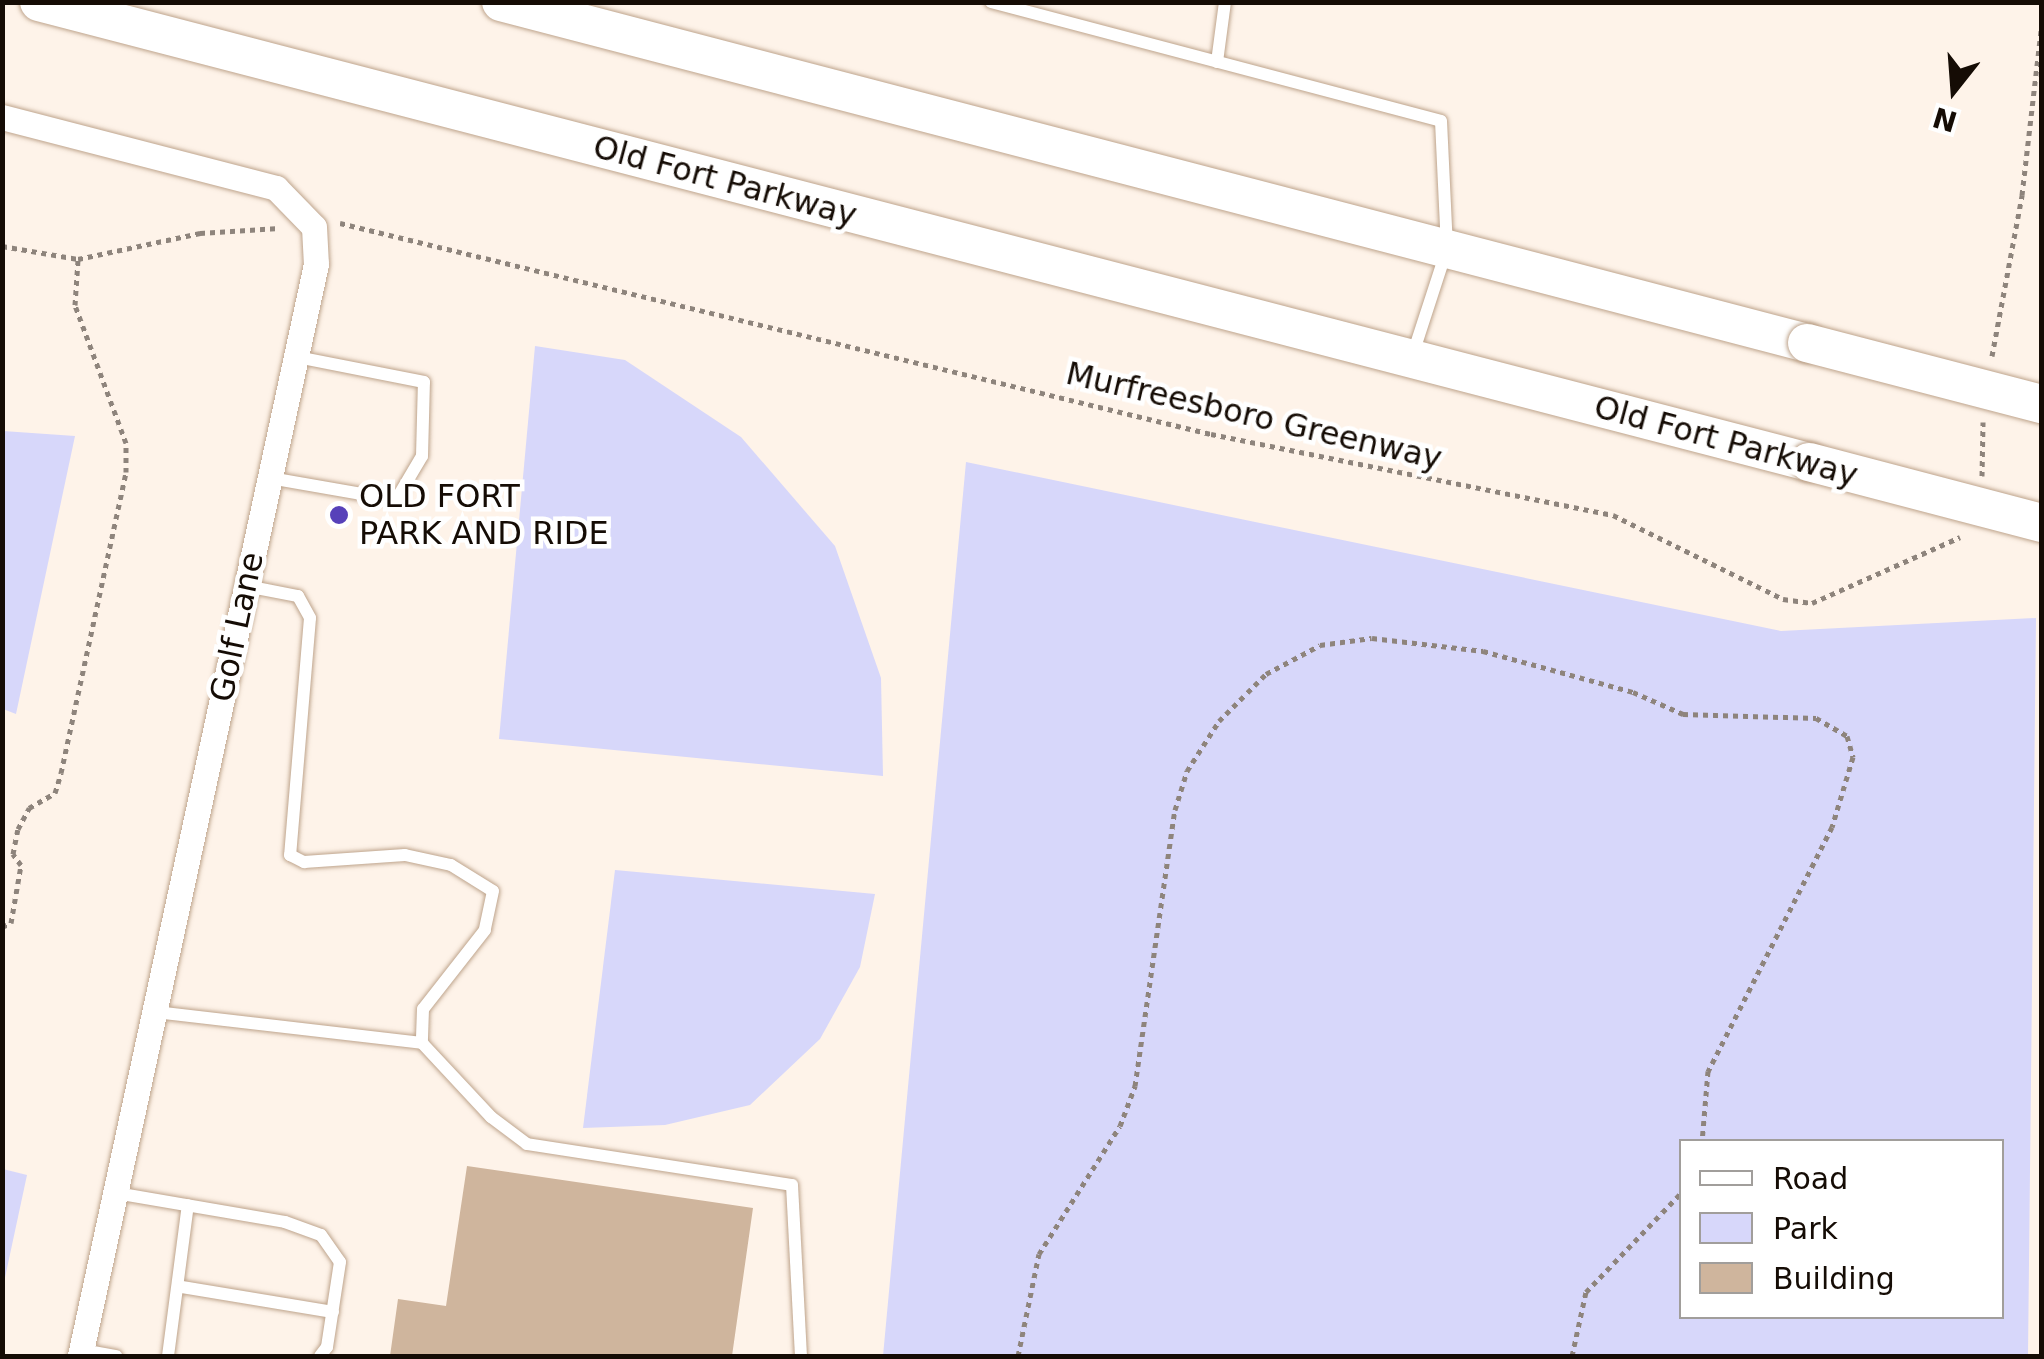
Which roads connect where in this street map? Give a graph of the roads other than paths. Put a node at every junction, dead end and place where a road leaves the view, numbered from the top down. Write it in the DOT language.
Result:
graph roads {
  1 [pos="39,2"];
  2 [pos="500,2"];
  3 [pos="991,2"];
  4 [pos="1225,2"];
  5 [pos="1217,62"];
  6 [pos="2,117"];
  7 [pos="1446,250"];
  8 [pos="296,357"];
  9 [pos="1411,359"];
  10 [pos="2042,404"];
  11 [pos="270,478"];
  12 [pos="2042,522"];
  13 [pos="246,586"];
  14 [pos="155,1012"];
  15 [pos="422,1043"];
  16 [pos="116,1192"];
  17 [pos="188,1205"];
  18 [pos="182,1287"];
  19 [pos="332,1312"];
  20 [pos="81,1354"];
  21 [pos="116,1356"];
  22 [pos="168,1356"];
  23 [pos="320,1356"];
  24 [pos="801,1356"];
  1 -- 9 [label="main road, Old Fort Parkway"];
  2 -- 7 [label="main road"];
  3 -- 5 [label="lane"];
  4 -- 5 [label="lane"];
  5 -- 7 [label="lane"];
  6 -- 8 [label="street, Golf Lane"];
  7 -- 9 [label="lane"];
  7 -- 10 [label="main road, bridge"];
  8 -- 11 [label="street, Golf Lane"];
  8 -- 11 [label="lane"];
  9 -- 12 [label="main road, Old Fort Parkway, bridge"];
  11 -- 13 [label="street, Golf Lane"];
  13 -- 14 [label="street, Golf Lane"];
  13 -- 15 [label="lane"];
  14 -- 15 [label="lane"];
  14 -- 16 [label="street, Golf Lane"];
  15 -- 24 [label="lane"];
  16 -- 17 [label="lane"];
  16 -- 20 [label="street, Golf Lane"];
  17 -- 18 [label="lane"];
  17 -- 19 [label="lane"];
  18 -- 19 [label="lane"];
  18 -- 22 [label="lane"];
  19 -- 23 [label="lane"];
  20 -- 21 [label="lane"];
}
